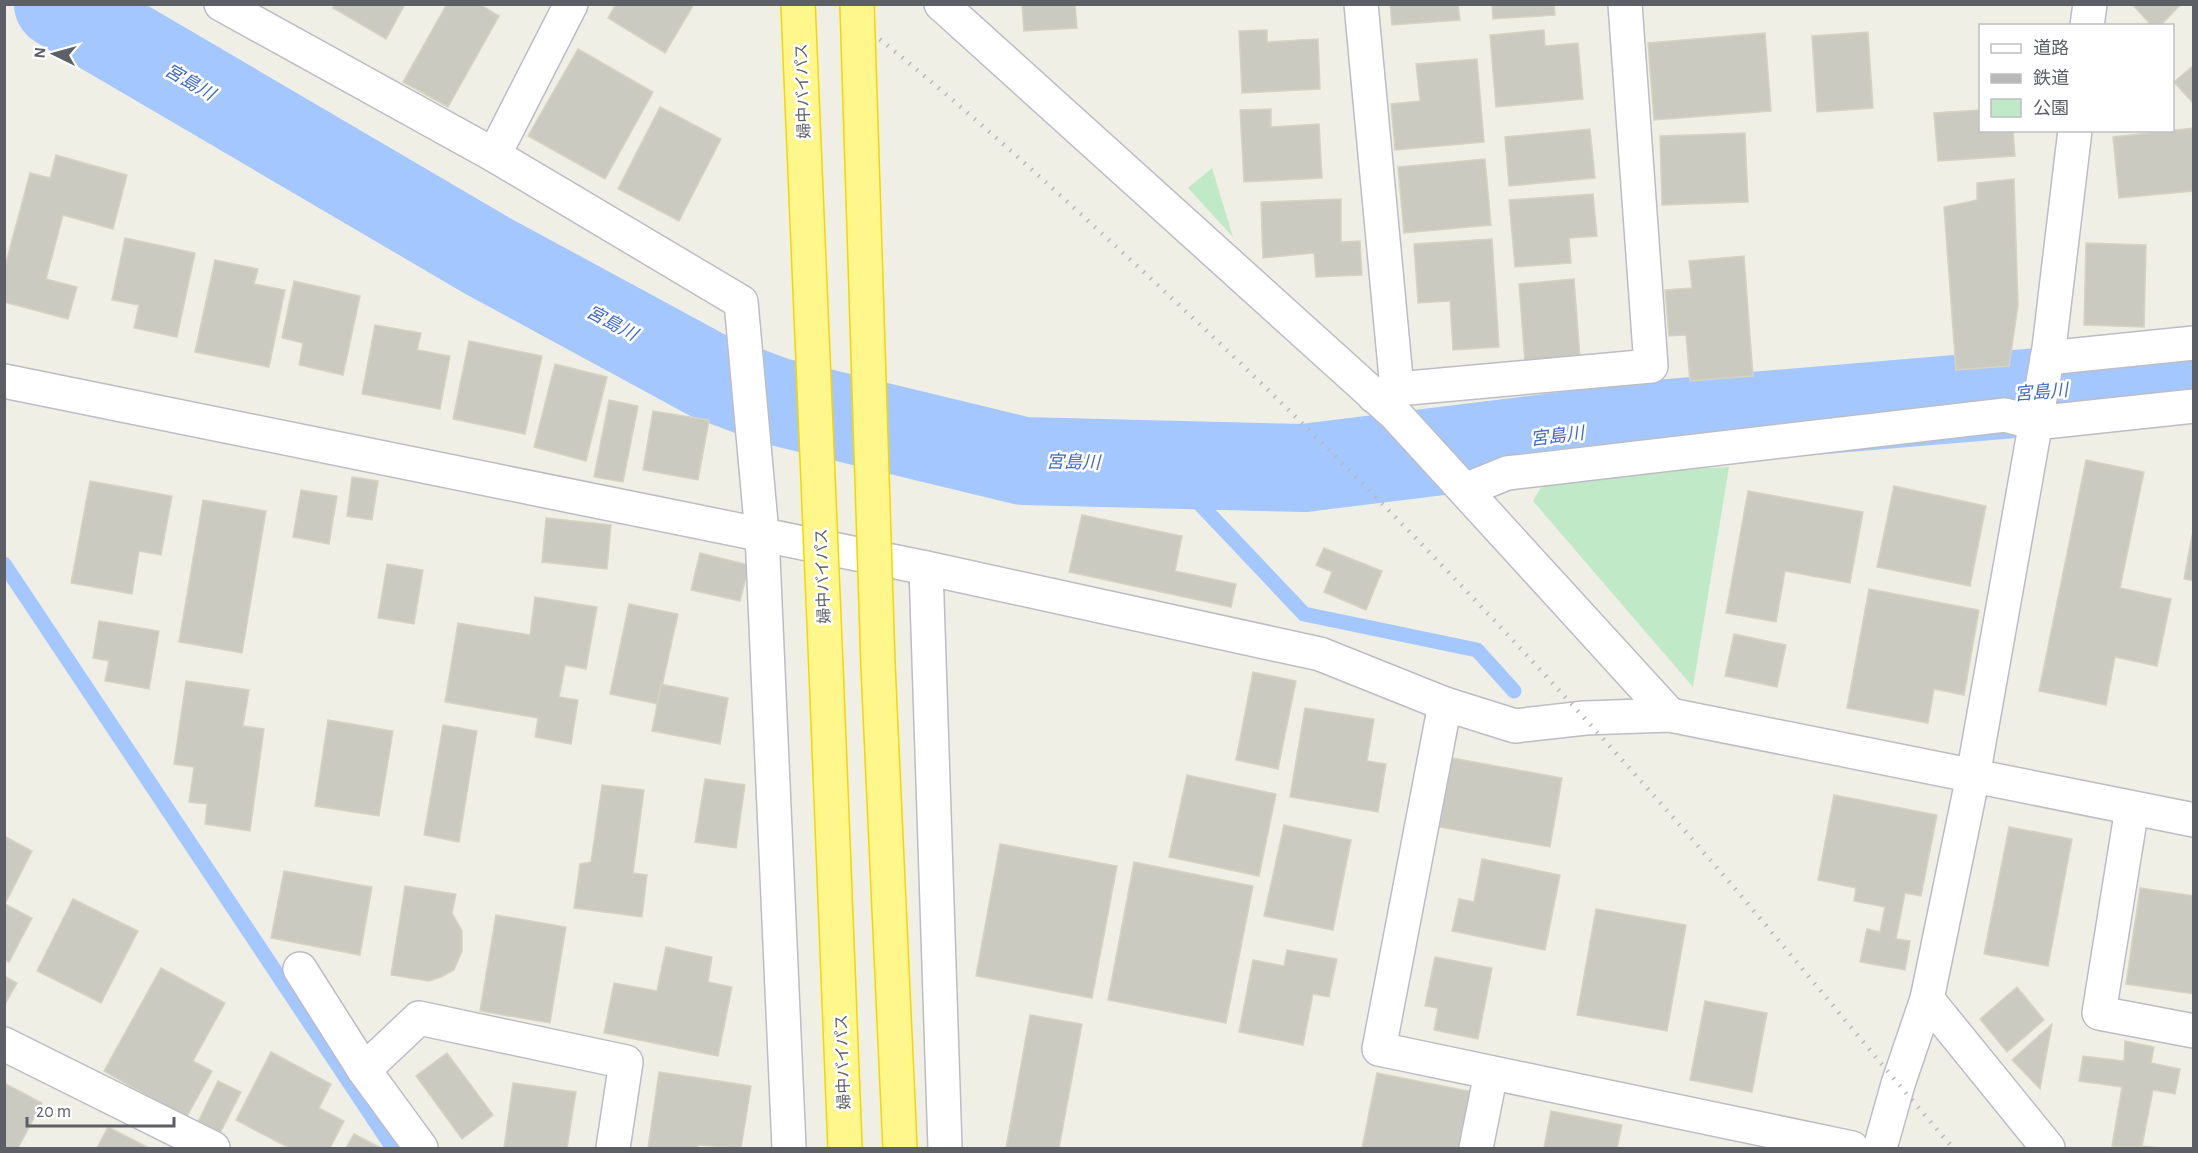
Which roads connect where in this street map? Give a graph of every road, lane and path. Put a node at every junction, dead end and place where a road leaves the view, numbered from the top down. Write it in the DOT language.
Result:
graph roads {
  1 [pos="221,4"];
  2 [pos="571,4"];
  3 [pos="798,4"];
  4 [pos="857,4"];
  5 [pos="941,4"];
  6 [pos="1361,4"];
  7 [pos="1625,4"];
  8 [pos="2090,4"];
  9 [pos="2087,24"];
  10 [pos="2075,132"];
  11 [pos="494,155"];
  12 [pos="2193,344"];
  13 [pos="2047,358"];
  14 [pos="4,381"];
  15 [pos="1389,400"];
  16 [pos="2193,406"];
  17 [pos="2035,423"];
  18 [pos="1456,480"];
  19 [pos="762,534"];
  20 [pos="926,567"];
  21 [pos="1445,704"];
  22 [pos="1670,716"];
  23 [pos="1973,776"];
  24 [pos="2132,808"];
  25 [pos="2193,820"];
  26 [pos="300,969"];
  27 [pos="1927,999"];
  28 [pos="2193,1032"];
  29 [pos="4,1044"];
  30 [pos="364,1070"];
  31 [pos="1491,1073"];
  32 [pos="213,1149"];
  33 [pos="421,1149"];
  34 [pos="613,1149"];
  35 [pos="789,1149"];
  36 [pos="845,1149"];
  37 [pos="900,1149"];
  38 [pos="945,1149"];
  39 [pos="1476,1149"];
  40 [pos="1852,1149"];
  41 [pos="1880,1149"];
  42 [pos="2048,1149"];
  1 -- 11 [label="street"];
  2 -- 11 [label="street"];
  3 -- 36 [label="highway, 婦中バイパス, bridge"];
  4 -- 37 [label="highway, bridge"];
  5 -- 15 [label="street"];
  6 -- 15 [label="street"];
  7 -- 15 [label="street"];
  8 -- 9 [label="street"];
  10 -- 13 [label="street"];
  11 -- 19 [label="street"];
  12 -- 13 [label="street"];
  13 -- 17 [label="street"];
  14 -- 19 [label="street"];
  15 -- 18 [label="street"];
  16 -- 17 [label="street"];
  17 -- 18 [label="street"];
  17 -- 23 [label="street"];
  18 -- 22 [label="street"];
  19 -- 20 [label="street"];
  19 -- 35 [label="street"];
  20 -- 21 [label="street"];
  20 -- 38 [label="street"];
  21 -- 22 [label="street"];
  21 -- 31 [label="street"];
  22 -- 23 [label="street"];
  23 -- 24 [label="street"];
  23 -- 27 [label="street"];
  24 -- 25 [label="street"];
  24 -- 28 [label="street"];
  26 -- 30 [label="street"];
  27 -- 41 [label="street"];
  27 -- 42 [label="street"];
  29 -- 32 [label="street"];
  30 -- 33 [label="street"];
  30 -- 34 [label="street"];
  31 -- 39 [label="street"];
  31 -- 40 [label="street"];
}
